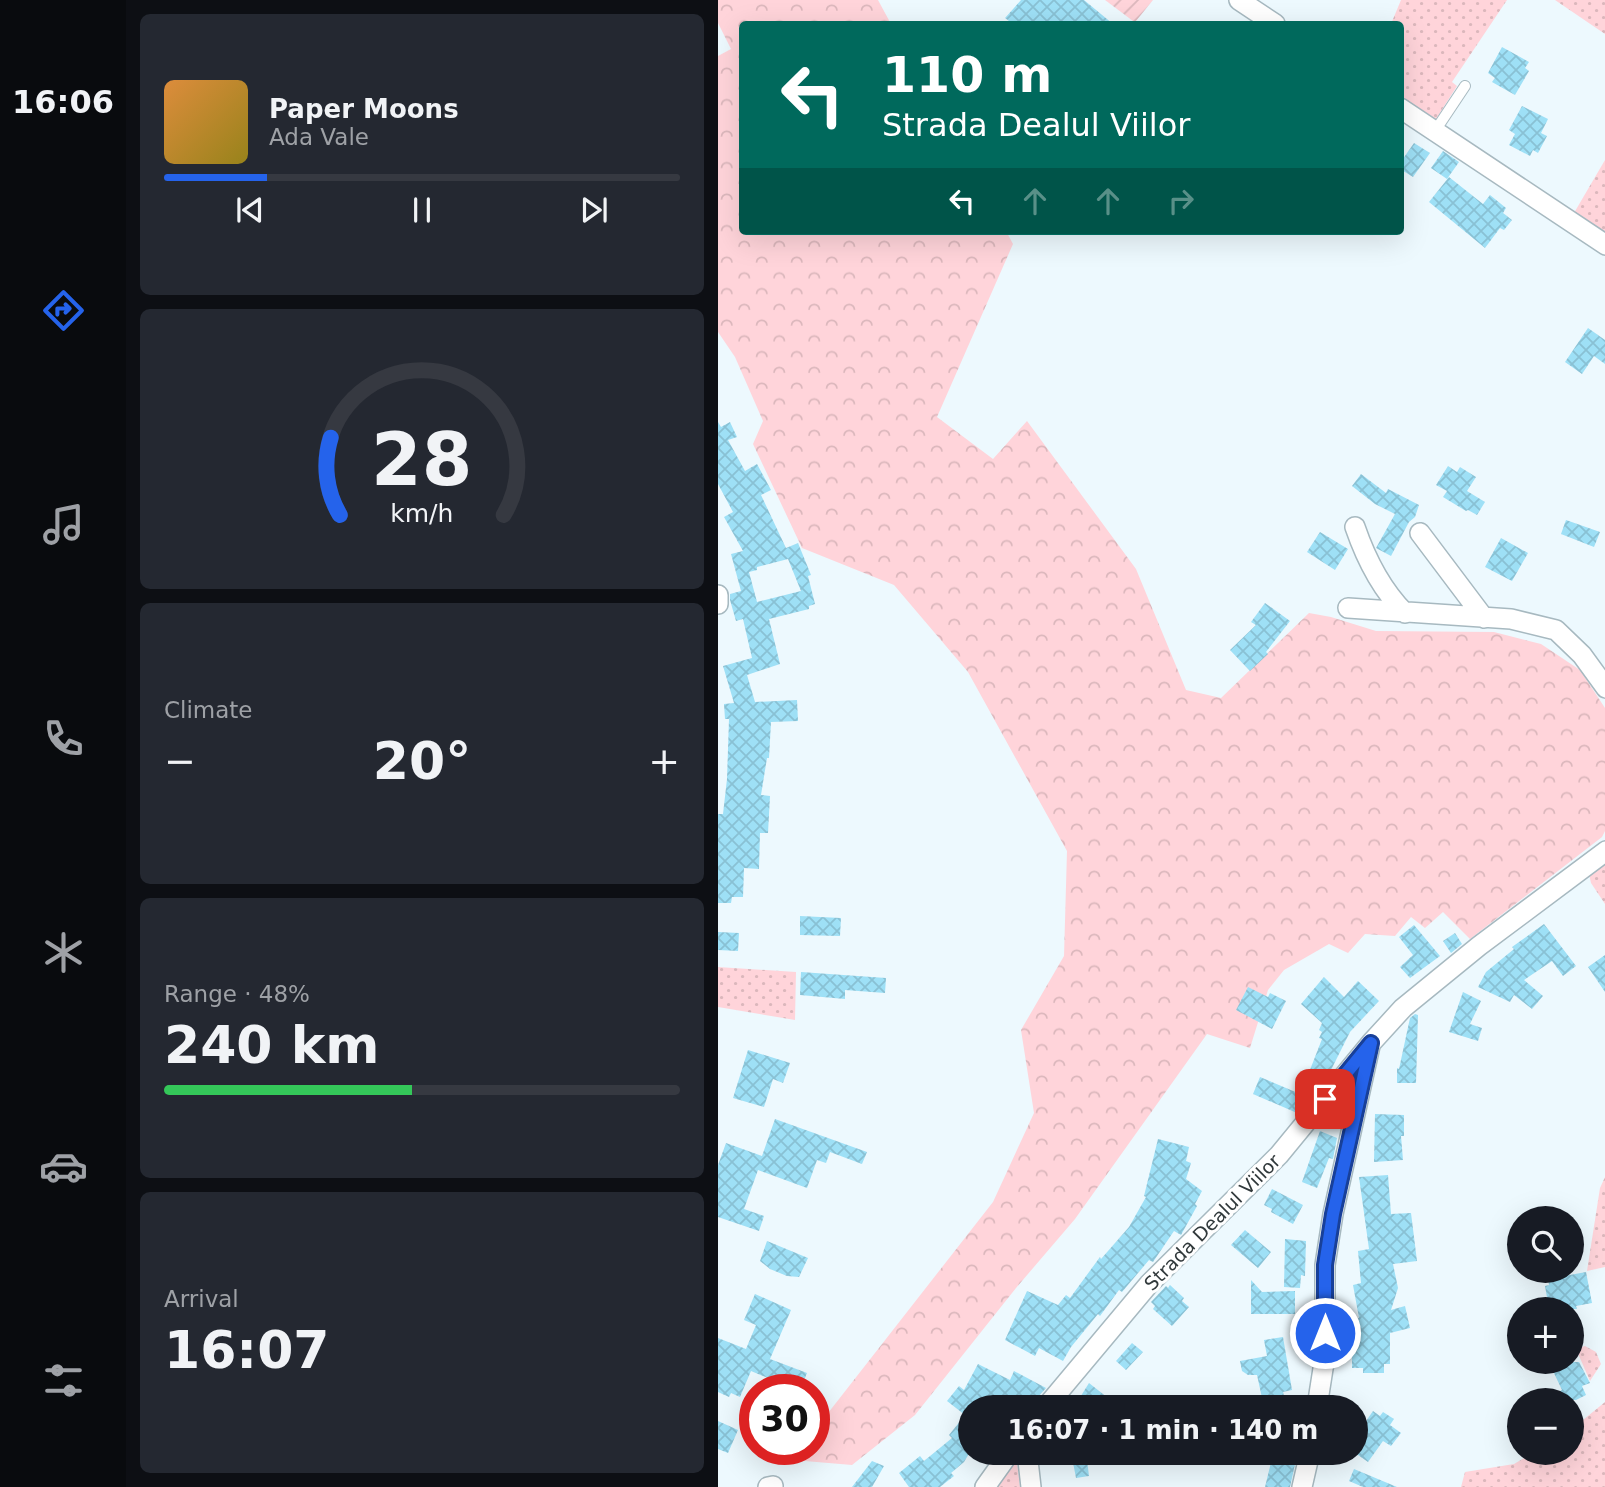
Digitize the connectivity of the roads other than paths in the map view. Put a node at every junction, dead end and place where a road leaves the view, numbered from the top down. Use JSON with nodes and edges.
{"nodes":[{"id":1,"x":1239,"y":0,"type":"edge"},
{"id":2,"x":1270,"y":21,"type":"edge"},
{"id":3,"x":1465,"y":86,"type":"dead end"},
{"id":4,"x":1404,"y":111,"type":"edge"},
{"id":5,"x":1435,"y":131,"type":"junction"},
{"id":6,"x":1605,"y":245,"type":"edge"},
{"id":7,"x":1355,"y":527,"type":"dead end"},
{"id":8,"x":1420,"y":533,"type":"dead end"},
{"id":9,"x":718,"y":595,"type":"edge"},
{"id":10,"x":718,"y":604,"type":"edge"},
{"id":11,"x":1348,"y":608,"type":"dead end"},
{"id":12,"x":1405,"y":612,"type":"junction"},
{"id":13,"x":1484,"y":618,"type":"junction"},
{"id":14,"x":1605,"y":688,"type":"edge"},
{"id":15,"x":1605,"y":851,"type":"edge"},
{"id":16,"x":1371,"y":1043,"type":"junction"},
{"id":17,"x":1055,"y":1395,"type":"edge"},
{"id":18,"x":1319,"y":1395,"type":"edge"},
{"id":19,"x":1001,"y":1465,"type":"edge"},
{"id":20,"x":1028,"y":1465,"type":"edge"},
{"id":21,"x":1307,"y":1465,"type":"edge"},
{"id":22,"x":985,"y":1487,"type":"edge"},
{"id":23,"x":1031,"y":1487,"type":"edge"},
{"id":24,"x":1302,"y":1487,"type":"edge"}],
"edges":[{"from":1,"to":2,"type":"street"},
{"from":3,"to":5,"type":"lane"},
{"from":4,"to":5,"type":"street"},
{"from":5,"to":6,"type":"street"},
{"from":7,"to":12,"type":"street"},
{"from":8,"to":13,"type":"street"},
{"from":9,"to":10,"type":"street"},
{"from":11,"to":12,"type":"street"},
{"from":12,"to":13,"type":"street"},
{"from":13,"to":14,"type":"street"},
{"from":15,"to":16,"type":"street","name":"Strada Dealul Viilor"},
{"from":16,"to":17,"type":"street","name":"Strada Dealul Viilor"},
{"from":16,"to":18,"type":"street"},
{"from":19,"to":22,"type":"street"},
{"from":20,"to":23,"type":"street"},
{"from":21,"to":24,"type":"street"}]}
